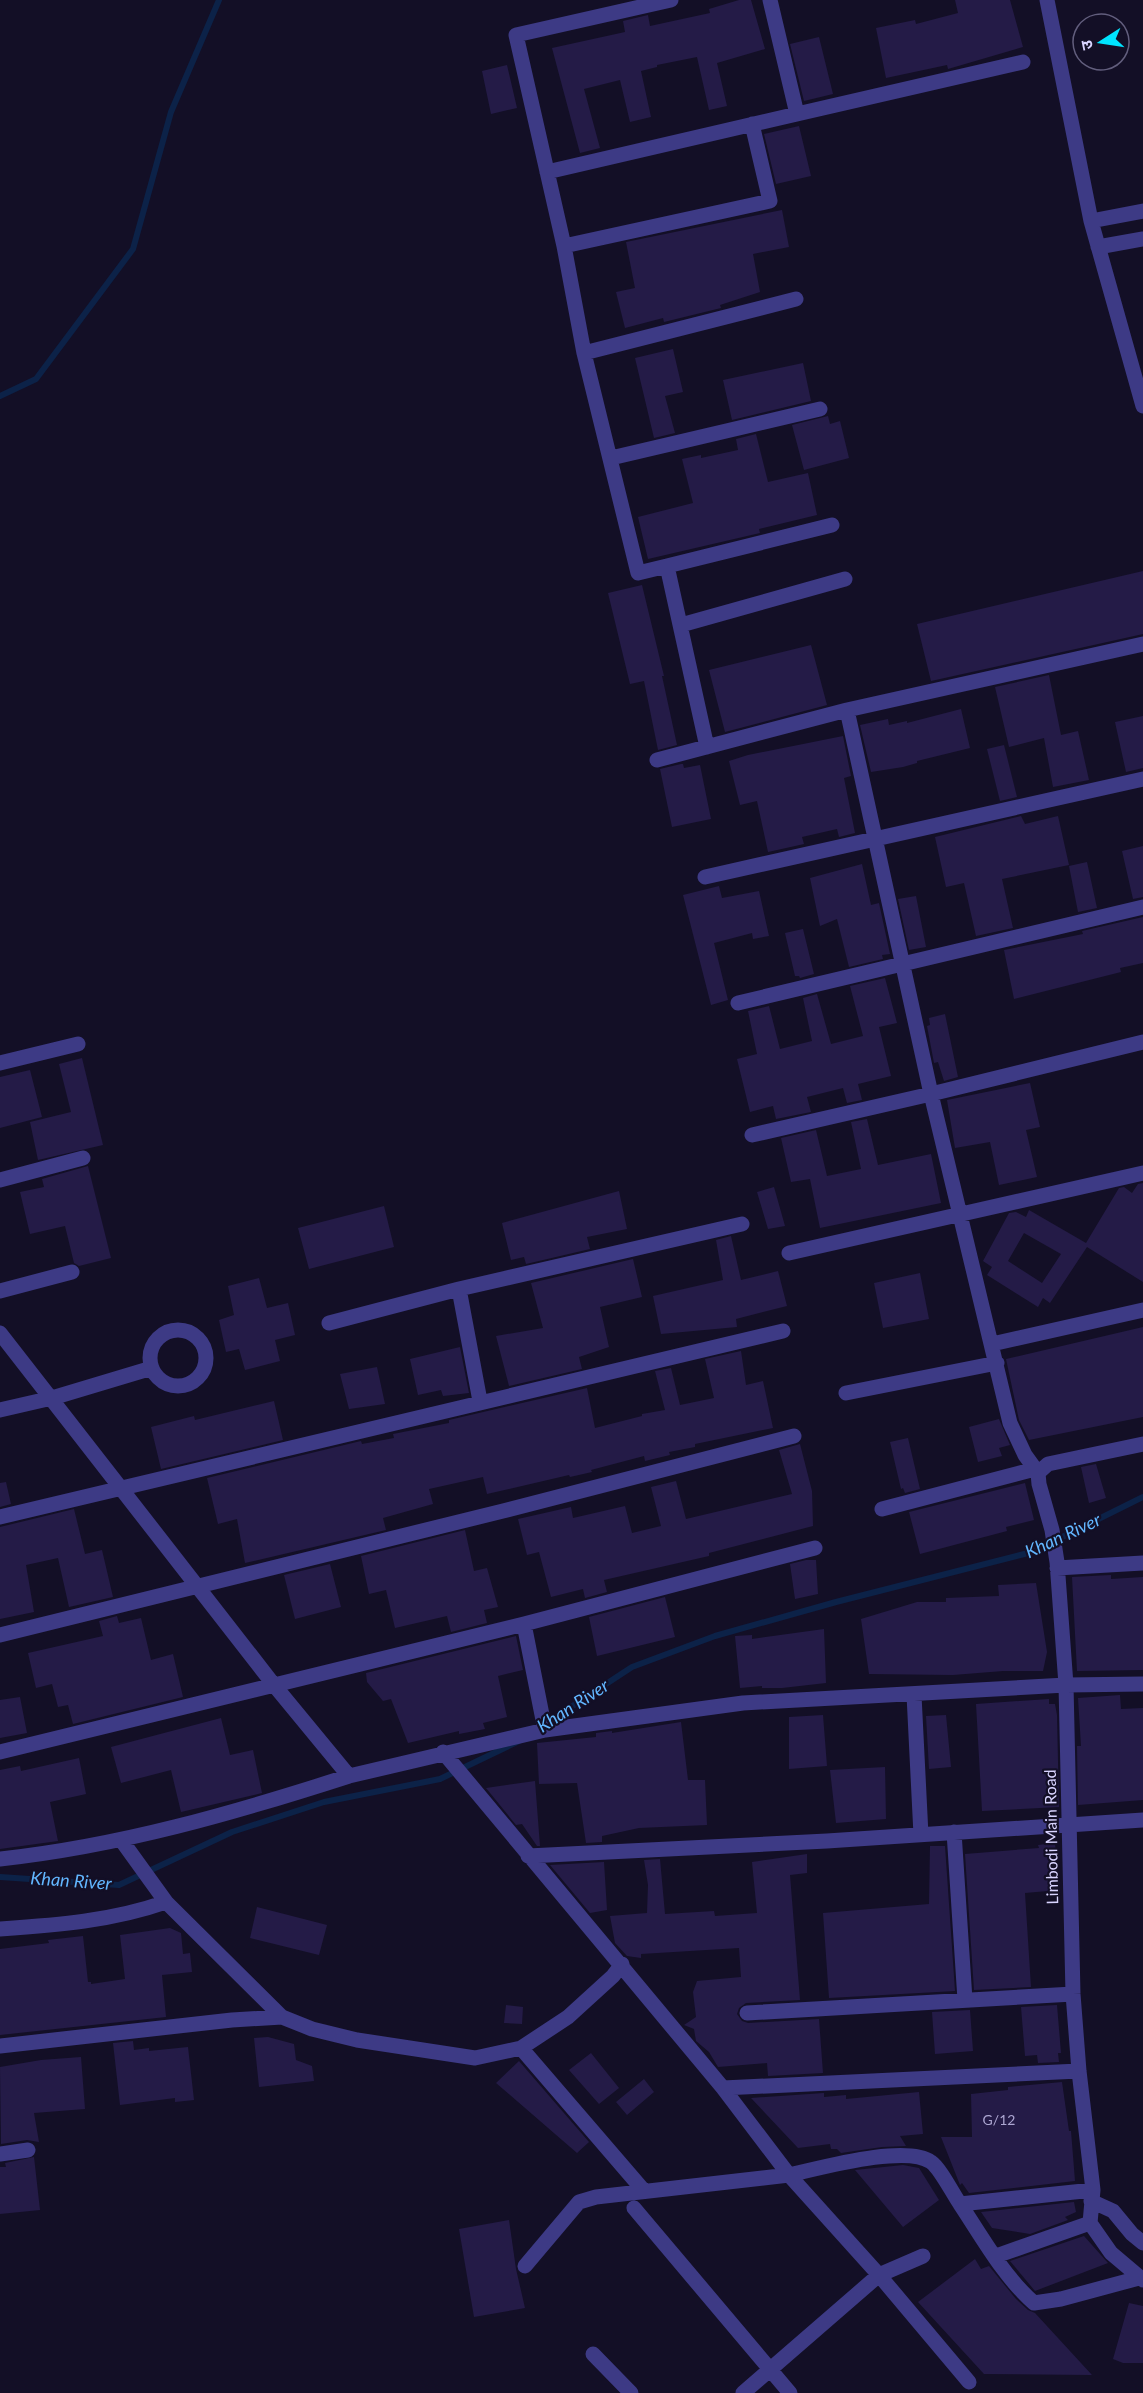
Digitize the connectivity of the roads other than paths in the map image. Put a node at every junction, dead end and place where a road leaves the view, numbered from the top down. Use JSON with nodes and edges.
{"nodes":[{"id":1,"x":671,"y":0,"type":"edge"},
{"id":2,"x":770,"y":0,"type":"edge"},
{"id":3,"x":1047,"y":0,"type":"edge"},
{"id":4,"x":1023,"y":62,"type":"dead end"},
{"id":5,"x":797,"y":114,"type":"junction"},
{"id":6,"x":752,"y":124,"type":"junction"},
{"id":7,"x":547,"y":172,"type":"junction"},
{"id":8,"x":1143,"y":211,"type":"edge"},
{"id":9,"x":1090,"y":221,"type":"junction"},
{"id":10,"x":1143,"y":240,"type":"edge"},
{"id":11,"x":564,"y":246,"type":"junction"},
{"id":12,"x":1098,"y":247,"type":"junction"},
{"id":13,"x":796,"y":299,"type":"dead end"},
{"id":14,"x":584,"y":353,"type":"junction"},
{"id":15,"x":1136,"y":361,"type":"edge"},
{"id":16,"x":1143,"y":406,"type":"edge"},
{"id":17,"x":820,"y":409,"type":"dead end"},
{"id":18,"x":611,"y":458,"type":"junction"},
{"id":19,"x":832,"y":525,"type":"dead end"},
{"id":20,"x":667,"y":566,"type":"junction"},
{"id":21,"x":845,"y":579,"type":"dead end"},
{"id":22,"x":681,"y":625,"type":"junction"},
{"id":23,"x":1143,"y":644,"type":"edge"},
{"id":24,"x":847,"y":710,"type":"junction"},
{"id":25,"x":707,"y":747,"type":"junction"},
{"id":26,"x":657,"y":760,"type":"dead end"},
{"id":27,"x":1143,"y":779,"type":"edge"},
{"id":28,"x":875,"y":839,"type":"junction"},
{"id":29,"x":705,"y":877,"type":"dead end"},
{"id":30,"x":1143,"y":907,"type":"edge"},
{"id":31,"x":903,"y":964,"type":"junction"},
{"id":32,"x":738,"y":1003,"type":"dead end"},
{"id":33,"x":1143,"y":1042,"type":"edge"},
{"id":34,"x":78,"y":1044,"type":"dead end"},
{"id":35,"x":0,"y":1063,"type":"edge"},
{"id":36,"x":931,"y":1094,"type":"junction"},
{"id":37,"x":752,"y":1135,"type":"dead end"},
{"id":38,"x":83,"y":1158,"type":"dead end"},
{"id":39,"x":1143,"y":1173,"type":"edge"},
{"id":40,"x":0,"y":1180,"type":"edge"},
{"id":41,"x":960,"y":1214,"type":"junction"},
{"id":42,"x":742,"y":1224,"type":"dead end"},
{"id":43,"x":789,"y":1253,"type":"dead end"},
{"id":44,"x":72,"y":1272,"type":"dead end"},
{"id":45,"x":459,"y":1289,"type":"junction"},
{"id":46,"x":0,"y":1291,"type":"edge"},
{"id":47,"x":1143,"y":1310,"type":"edge"},
{"id":48,"x":329,"y":1323,"type":"dead end"},
{"id":49,"x":783,"y":1331,"type":"dead end"},
{"id":50,"x":0,"y":1334,"type":"edge"},
{"id":51,"x":992,"y":1344,"type":"junction"},
{"id":52,"x":997,"y":1363,"type":"junction"},
{"id":53,"x":152,"y":1368,"type":"dead end"},
{"id":54,"x":846,"y":1393,"type":"dead end"},
{"id":55,"x":52,"y":1398,"type":"junction"},
{"id":56,"x":480,"y":1401,"type":"junction"},
{"id":57,"x":0,"y":1410,"type":"edge"},
{"id":58,"x":794,"y":1436,"type":"dead end"},
{"id":59,"x":1143,"y":1444,"type":"edge"},
{"id":60,"x":1037,"y":1471,"type":"junction"},
{"id":61,"x":122,"y":1490,"type":"junction"},
{"id":62,"x":882,"y":1509,"type":"dead end"},
{"id":63,"x":0,"y":1517,"type":"edge"},
{"id":64,"x":815,"y":1548,"type":"dead end"},
{"id":65,"x":1143,"y":1563,"type":"edge"},
{"id":66,"x":1057,"y":1565,"type":"junction"},
{"id":67,"x":198,"y":1585,"type":"junction"},
{"id":68,"x":524,"y":1624,"type":"junction"},
{"id":69,"x":0,"y":1635,"type":"edge"},
{"id":70,"x":1143,"y":1684,"type":"edge"},
{"id":71,"x":274,"y":1685,"type":"junction"},
{"id":72,"x":1066,"y":1685,"type":"junction"},
{"id":73,"x":914,"y":1695,"type":"junction"},
{"id":74,"x":545,"y":1730,"type":"junction"},
{"id":75,"x":0,"y":1752,"type":"edge"},
{"id":76,"x":443,"y":1752,"type":"junction"},
{"id":77,"x":349,"y":1776,"type":"junction"},
{"id":78,"x":1143,"y":1820,"type":"edge"},
{"id":79,"x":1070,"y":1823,"type":"junction"},
{"id":80,"x":954,"y":1832,"type":"junction"},
{"id":81,"x":921,"y":1835,"type":"junction"},
{"id":82,"x":122,"y":1841,"type":"junction"},
{"id":83,"x":528,"y":1856,"type":"junction"},
{"id":84,"x":0,"y":1859,"type":"edge"},
{"id":85,"x":166,"y":1902,"type":"junction"},
{"id":86,"x":0,"y":1929,"type":"edge"},
{"id":87,"x":622,"y":1964,"type":"junction"},
{"id":88,"x":1073,"y":1994,"type":"junction"},
{"id":89,"x":964,"y":2000,"type":"junction"},
{"id":90,"x":747,"y":2013,"type":"dead end"},
{"id":91,"x":282,"y":2017,"type":"junction"},
{"id":92,"x":0,"y":2046,"type":"edge"},
{"id":93,"x":522,"y":2048,"type":"junction"},
{"id":94,"x":1079,"y":2071,"type":"junction"},
{"id":95,"x":723,"y":2088,"type":"junction"},
{"id":96,"x":28,"y":2150,"type":"dead end"},
{"id":97,"x":0,"y":2154,"type":"edge"},
{"id":98,"x":789,"y":2175,"type":"junction"},
{"id":99,"x":644,"y":2191,"type":"junction"},
{"id":100,"x":1092,"y":2196,"type":"junction"},
{"id":101,"x":960,"y":2204,"type":"junction"},
{"id":102,"x":634,"y":2208,"type":"dead end"},
{"id":103,"x":1090,"y":2223,"type":"junction"},
{"id":104,"x":1143,"y":2243,"type":"edge"},
{"id":105,"x":922,"y":2256,"type":"dead end"},
{"id":106,"x":996,"y":2256,"type":"junction"},
{"id":107,"x":525,"y":2266,"type":"dead end"},
{"id":108,"x":879,"y":2275,"type":"junction"},
{"id":109,"x":1141,"y":2279,"type":"edge"},
{"id":110,"x":593,"y":2354,"type":"dead end"},
{"id":111,"x":770,"y":2369,"type":"junction"},
{"id":112,"x":969,"y":2382,"type":"dead end"},
{"id":113,"x":631,"y":2393,"type":"edge"},
{"id":114,"x":743,"y":2393,"type":"edge"},
{"id":115,"x":790,"y":2393,"type":"edge"}],
"edges":[{"from":1,"to":7,"type":"street"},
{"from":2,"to":5,"type":"street"},
{"from":3,"to":9,"type":"street"},
{"from":4,"to":5,"type":"street"},
{"from":5,"to":6,"type":"street"},
{"from":6,"to":7,"type":"street"},
{"from":6,"to":11,"type":"street"},
{"from":7,"to":11,"type":"street"},
{"from":8,"to":9,"type":"street"},
{"from":9,"to":12,"type":"street"},
{"from":10,"to":12,"type":"street"},
{"from":11,"to":14,"type":"street"},
{"from":12,"to":15,"type":"street"},
{"from":13,"to":14,"type":"street"},
{"from":14,"to":18,"type":"street"},
{"from":15,"to":16,"type":"street"},
{"from":17,"to":18,"type":"street"},
{"from":18,"to":20,"type":"street"},
{"from":19,"to":20,"type":"street"},
{"from":20,"to":22,"type":"street"},
{"from":21,"to":22,"type":"street"},
{"from":22,"to":25,"type":"street"},
{"from":23,"to":24,"type":"street"},
{"from":24,"to":25,"type":"street"},
{"from":24,"to":28,"type":"street","name":"Limbodi Main Road"},
{"from":25,"to":26,"type":"street"},
{"from":27,"to":28,"type":"street"},
{"from":28,"to":29,"type":"street"},
{"from":28,"to":31,"type":"street","name":"Limbodi Main Road"},
{"from":30,"to":31,"type":"street"},
{"from":31,"to":32,"type":"street"},
{"from":31,"to":36,"type":"street","name":"Limbodi Main Road"},
{"from":33,"to":36,"type":"street"},
{"from":34,"to":35,"type":"street"},
{"from":36,"to":37,"type":"street"},
{"from":36,"to":41,"type":"street","name":"Limbodi Main Road"},
{"from":38,"to":40,"type":"street"},
{"from":39,"to":41,"type":"street"},
{"from":41,"to":43,"type":"street"},
{"from":41,"to":51,"type":"street","name":"Limbodi Main Road"},
{"from":42,"to":45,"type":"street"},
{"from":44,"to":46,"type":"street"},
{"from":45,"to":48,"type":"street"},
{"from":45,"to":56,"type":"street"},
{"from":47,"to":51,"type":"street"},
{"from":49,"to":56,"type":"street"},
{"from":50,"to":55,"type":"street"},
{"from":51,"to":52,"type":"street","name":"Limbodi Main Road"},
{"from":52,"to":54,"type":"street"},
{"from":52,"to":60,"type":"street","name":"Limbodi Main Road"},
{"from":53,"to":55,"type":"street"},
{"from":55,"to":57,"type":"street"},
{"from":55,"to":61,"type":"street"},
{"from":56,"to":61,"type":"street"},
{"from":58,"to":67,"type":"street"},
{"from":59,"to":60,"type":"street"},
{"from":60,"to":62,"type":"street"},
{"from":60,"to":66,"type":"street","name":"Limbodi Main Road"},
{"from":61,"to":63,"type":"street"},
{"from":61,"to":67,"type":"street"},
{"from":64,"to":68,"type":"street"},
{"from":65,"to":66,"type":"street"},
{"from":66,"to":72,"type":"street","name":"Limbodi Main Road"},
{"from":67,"to":69,"type":"street"},
{"from":67,"to":71,"type":"street"},
{"from":68,"to":71,"type":"street"},
{"from":68,"to":74,"type":"street"},
{"from":70,"to":72,"type":"street"},
{"from":71,"to":75,"type":"street"},
{"from":71,"to":77,"type":"street"},
{"from":72,"to":73,"type":"street"},
{"from":72,"to":79,"type":"street","name":"Limbodi Main Road"},
{"from":73,"to":74,"type":"street"},
{"from":73,"to":81,"type":"street"},
{"from":74,"to":76,"type":"street"},
{"from":76,"to":77,"type":"street"},
{"from":76,"to":83,"type":"street"},
{"from":77,"to":82,"type":"street"},
{"from":78,"to":79,"type":"street"},
{"from":79,"to":80,"type":"street"},
{"from":79,"to":88,"type":"street","name":"Limbodi Main Road"},
{"from":80,"to":81,"type":"street"},
{"from":80,"to":89,"type":"street"},
{"from":81,"to":83,"type":"street"},
{"from":82,"to":84,"type":"street"},
{"from":82,"to":85,"type":"street"},
{"from":83,"to":87,"type":"street"},
{"from":85,"to":86,"type":"street"},
{"from":85,"to":91,"type":"street"},
{"from":87,"to":93,"type":"street"},
{"from":87,"to":95,"type":"street"},
{"from":88,"to":89,"type":"street"},
{"from":88,"to":94,"type":"street","name":"Limbodi Main Road"},
{"from":89,"to":90,"type":"street"},
{"from":91,"to":92,"type":"street"},
{"from":91,"to":93,"type":"street"},
{"from":93,"to":99,"type":"street"},
{"from":94,"to":95,"type":"street"},
{"from":94,"to":100,"type":"street","name":"Limbodi Main Road"},
{"from":95,"to":98,"type":"street"},
{"from":96,"to":97,"type":"street"},
{"from":98,"to":99,"type":"street"},
{"from":98,"to":101,"type":"street"},
{"from":98,"to":108,"type":"street"},
{"from":99,"to":107,"type":"street"},
{"from":100,"to":101,"type":"street"},
{"from":100,"to":103,"type":"street","name":"Limbodi Main Road"},
{"from":100,"to":104,"type":"street"},
{"from":101,"to":106,"type":"street"},
{"from":102,"to":111,"type":"street"},
{"from":103,"to":106,"type":"street"},
{"from":103,"to":109,"type":"street"},
{"from":105,"to":108,"type":"street"},
{"from":106,"to":109,"type":"street"},
{"from":108,"to":111,"type":"street"},
{"from":108,"to":112,"type":"street"},
{"from":110,"to":113,"type":"street"},
{"from":111,"to":114,"type":"street"},
{"from":111,"to":115,"type":"street"}]}
